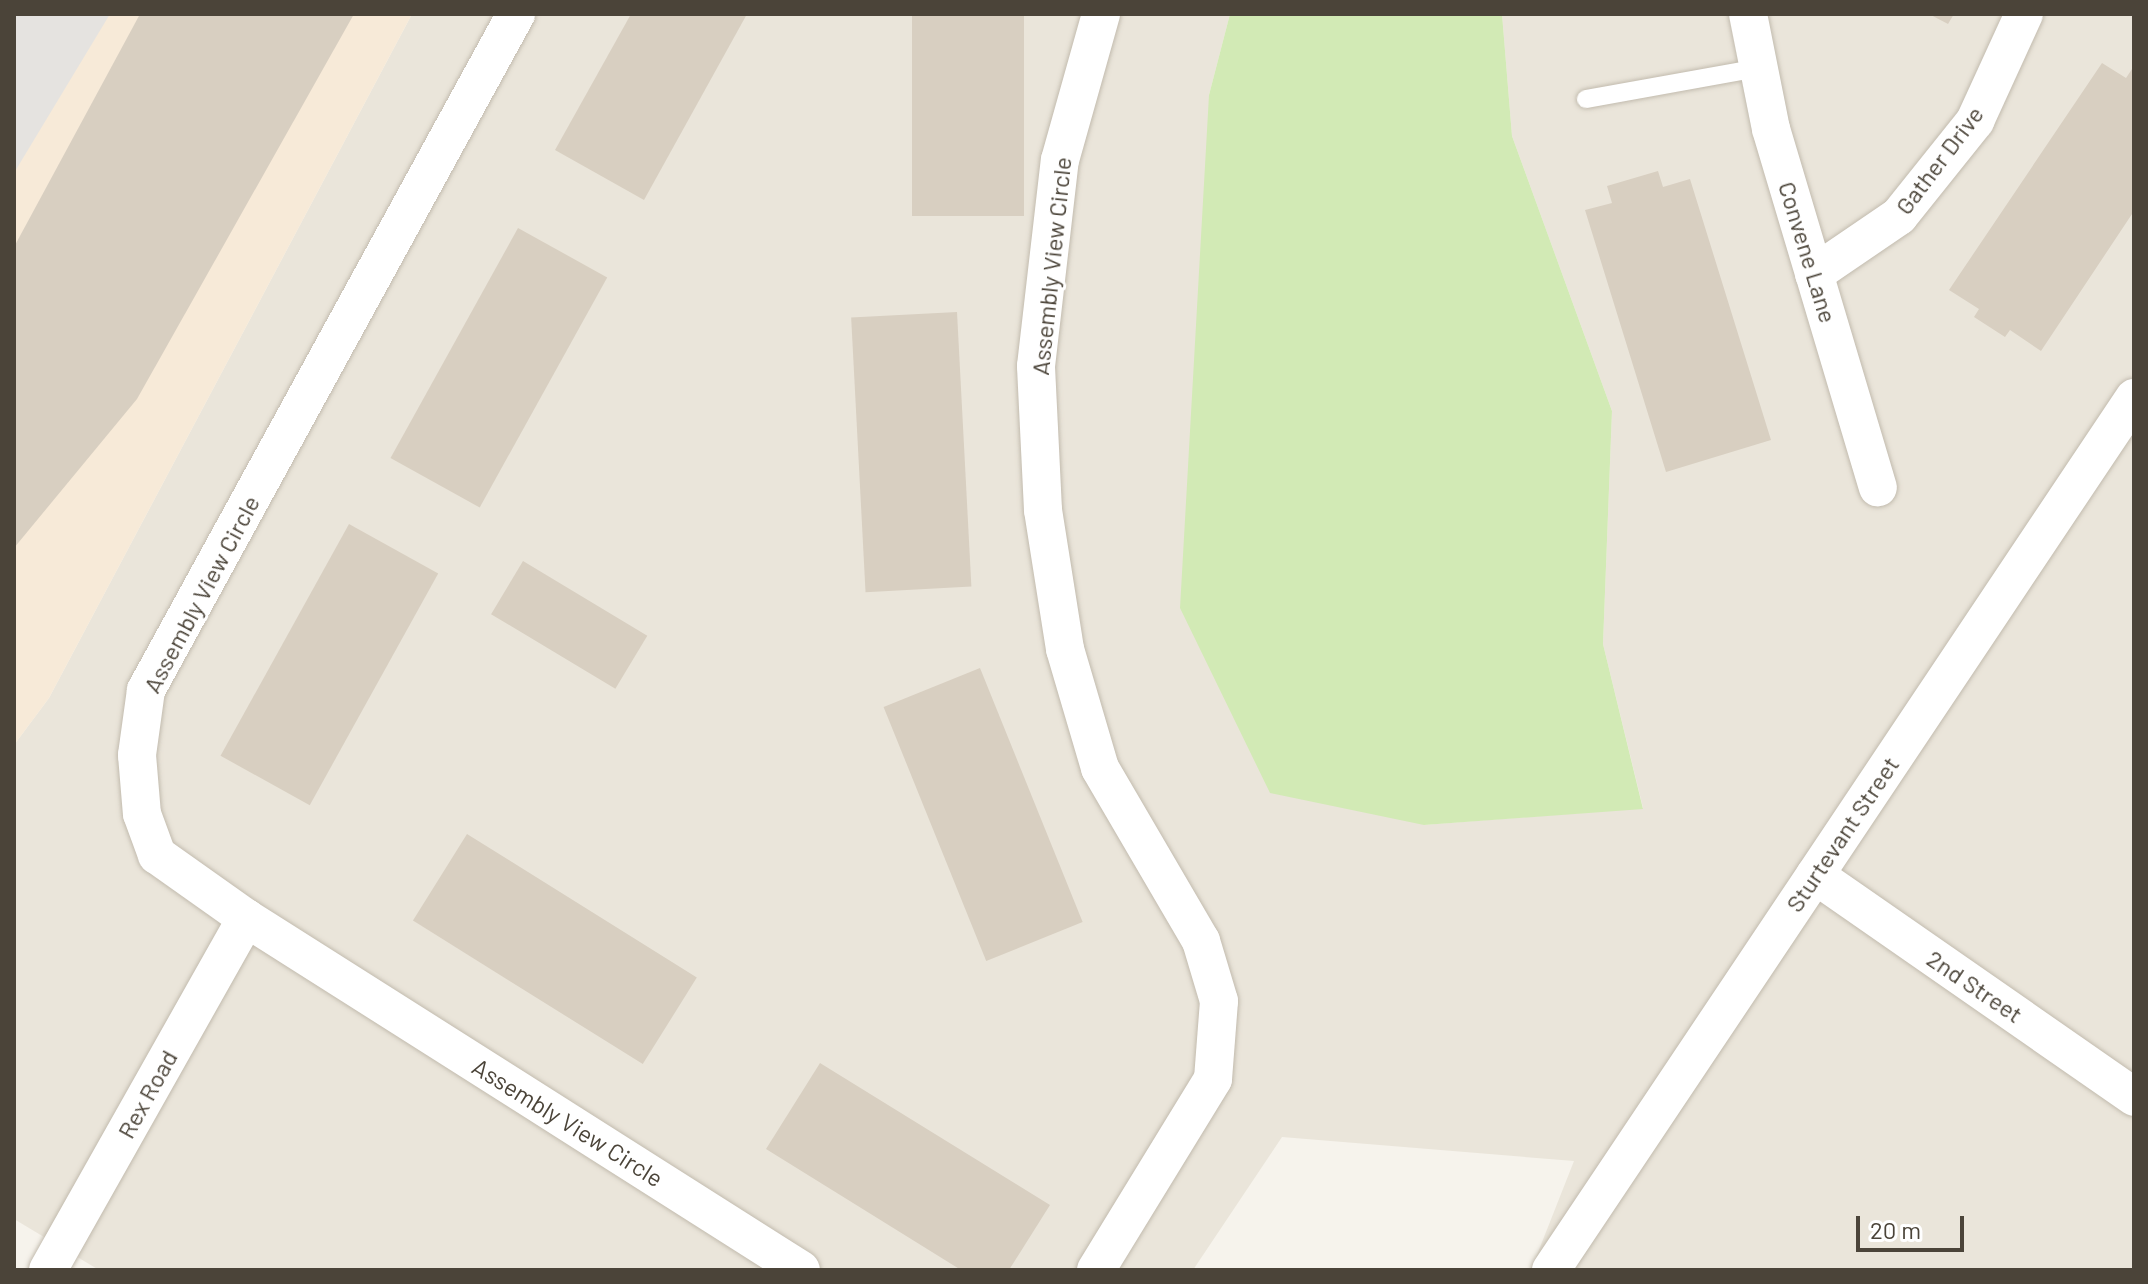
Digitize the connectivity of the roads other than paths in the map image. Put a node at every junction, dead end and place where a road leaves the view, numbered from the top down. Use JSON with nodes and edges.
{"nodes":[{"id":1,"x":516,"y":14,"type":"edge"},
{"id":2,"x":1101,"y":14,"type":"edge"},
{"id":3,"x":1748,"y":14,"type":"edge"},
{"id":4,"x":2024,"y":14,"type":"edge"},
{"id":5,"x":1759,"y":68,"type":"junction"},
{"id":6,"x":1586,"y":99,"type":"dead end"},
{"id":7,"x":1814,"y":274,"type":"junction"},
{"id":8,"x":2134,"y":398,"type":"edge"},
{"id":9,"x":1878,"y":487,"type":"dead end"},
{"id":10,"x":1815,"y":875,"type":"junction"},
{"id":11,"x":246,"y":918,"type":"junction"},
{"id":12,"x":2134,"y":1097,"type":"edge"},
{"id":13,"x":48,"y":1270,"type":"edge"},
{"id":14,"x":801,"y":1270,"type":"edge"},
{"id":15,"x":1096,"y":1270,"type":"edge"},
{"id":16,"x":1551,"y":1270,"type":"edge"}],
"edges":[{"from":1,"to":11,"type":"street","name":"Assembly View Circle"},
{"from":2,"to":15,"type":"street","name":"Assembly View Circle"},
{"from":3,"to":5,"type":"street","name":"Convene Lane"},
{"from":4,"to":7,"type":"street","name":"Gather Drive"},
{"from":5,"to":6,"type":"lane"},
{"from":5,"to":7,"type":"street","name":"Convene Lane"},
{"from":7,"to":9,"type":"street","name":"Convene Lane"},
{"from":8,"to":10,"type":"street","name":"Sturtevant Street"},
{"from":10,"to":12,"type":"street","name":"2nd Street"},
{"from":10,"to":16,"type":"street","name":"Sturtevant Street"},
{"from":11,"to":13,"type":"street","name":"Rex Road"},
{"from":11,"to":14,"type":"street","name":"Assembly View Circle"}]}
